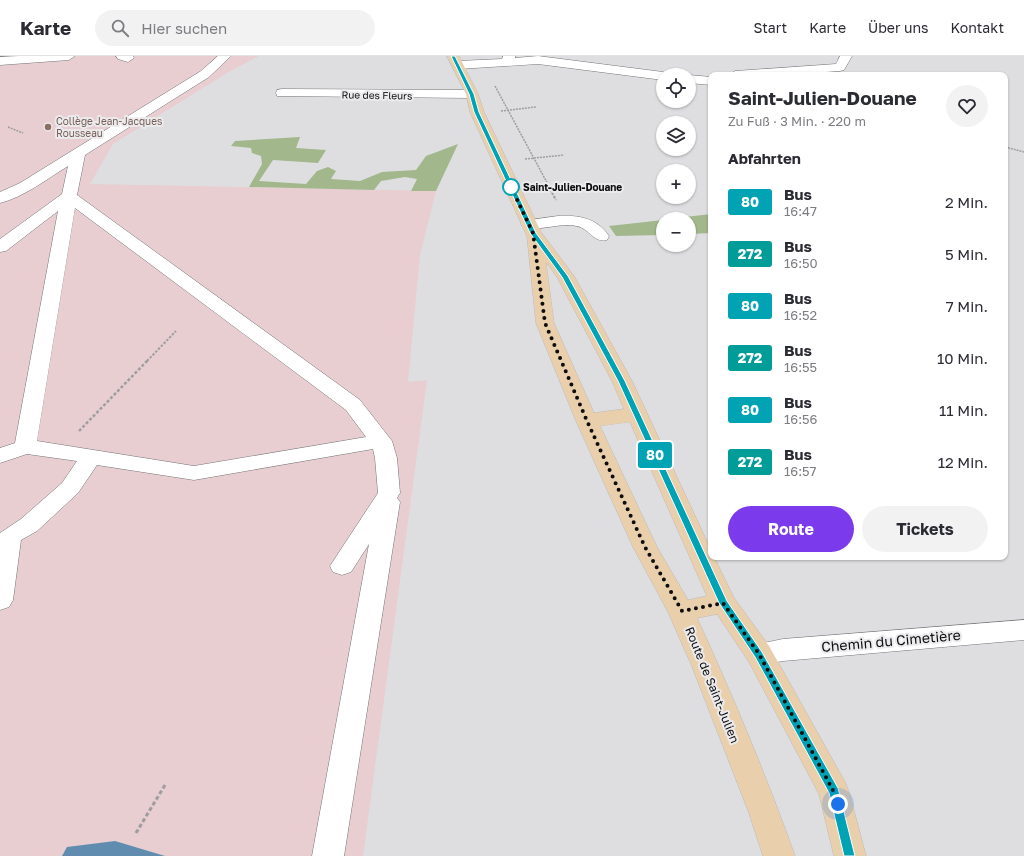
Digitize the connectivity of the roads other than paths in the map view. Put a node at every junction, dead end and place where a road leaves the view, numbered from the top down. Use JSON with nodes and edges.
{"nodes":[{"id":1,"x":70,"y":56,"type":"edge"},
{"id":2,"x":75,"y":56,"type":"edge"},
{"id":3,"x":225,"y":56,"type":"edge"},
{"id":4,"x":846,"y":56,"type":"edge"},
{"id":5,"x":509,"y":59,"type":"edge"},
{"id":6,"x":456,"y":60,"type":"edge"},
{"id":7,"x":0,"y":61,"type":"edge"},
{"id":8,"x":51,"y":62,"type":"dead end"},
{"id":9,"x":781,"y":72,"type":"edge"},
{"id":10,"x":656,"y":75,"type":"edge"},
{"id":11,"x":708,"y":77,"type":"edge"},
{"id":12,"x":696,"y":78,"type":"edge"},
{"id":13,"x":696,"y":80,"type":"edge"},
{"id":14,"x":708,"y":82,"type":"edge"},
{"id":15,"x":282,"y":93,"type":"dead end"},
{"id":16,"x":472,"y":94,"type":"junction"},
{"id":17,"x":78,"y":153,"type":"junction"},
{"id":18,"x":69,"y":196,"type":"junction"},
{"id":19,"x":0,"y":198,"type":"edge"},
{"id":20,"x":531,"y":229,"type":"junction"},
{"id":21,"x":601,"y":236,"type":"dead end"},
{"id":22,"x":0,"y":247,"type":"edge"},
{"id":23,"x":575,"y":294,"type":"junction"},
{"id":24,"x":542,"y":296,"type":"junction"},
{"id":25,"x":637,"y":414,"type":"junction"},
{"id":26,"x":587,"y":421,"type":"junction"},
{"id":27,"x":381,"y":441,"type":"junction"},
{"id":28,"x":25,"y":447,"type":"junction"},
{"id":29,"x":0,"y":456,"type":"edge"},
{"id":30,"x":91,"y":457,"type":"junction"},
{"id":31,"x":389,"y":493,"type":"junction"},
{"id":32,"x":5,"y":535,"type":"edge"},
{"id":33,"x":342,"y":566,"type":"dead end"},
{"id":34,"x":0,"y":600,"type":"edge"},
{"id":35,"x":723,"y":603,"type":"junction"},
{"id":36,"x":682,"y":611,"type":"junction"},
{"id":37,"x":1024,"y":630,"type":"edge"},
{"id":38,"x":759,"y":654,"type":"junction"},
{"id":39,"x":328,"y":856,"type":"edge"},
{"id":40,"x":779,"y":856,"type":"edge"},
{"id":41,"x":850,"y":856,"type":"edge"}],
"edges":[{"from":1,"to":7,"type":"street"},
{"from":2,"to":8,"type":"street"},
{"from":3,"to":17,"type":"street"},
{"from":4,"to":9,"type":"street"},
{"from":5,"to":6,"type":"street"},
{"from":5,"to":10,"type":"street"},
{"from":6,"to":16,"type":"main road"},
{"from":11,"to":12,"type":"street"},
{"from":13,"to":14,"type":"street"},
{"from":15,"to":16,"type":"street","name":"Rue des Fleurs"},
{"from":16,"to":20,"type":"main road"},
{"from":17,"to":18,"type":"street"},
{"from":17,"to":19,"type":"street"},
{"from":18,"to":22,"type":"street"},
{"from":18,"to":27,"type":"street"},
{"from":18,"to":28,"type":"street"},
{"from":20,"to":21,"type":"street"},
{"from":20,"to":23,"type":"main road"},
{"from":20,"to":24,"type":"main road","name":"Route de Saint-Julien"},
{"from":23,"to":24,"type":"main road"},
{"from":23,"to":25,"type":"main road"},
{"from":24,"to":26,"type":"main road","name":"Route de Saint-Julien"},
{"from":25,"to":26,"type":"main road"},
{"from":25,"to":35,"type":"main road"},
{"from":26,"to":36,"type":"main road","name":"Route de Saint-Julien"},
{"from":27,"to":30,"type":"street"},
{"from":27,"to":31,"type":"street"},
{"from":28,"to":29,"type":"street"},
{"from":28,"to":30,"type":"street"},
{"from":30,"to":32,"type":"street"},
{"from":31,"to":33,"type":"street"},
{"from":31,"to":39,"type":"street"},
{"from":32,"to":34,"type":"street"},
{"from":35,"to":36,"type":"main road"},
{"from":35,"to":38,"type":"main road"},
{"from":36,"to":40,"type":"main road","name":"Route de Saint-Julien"},
{"from":37,"to":38,"type":"street","name":"Chemin du Cimetière"},
{"from":38,"to":41,"type":"main road"}]}
